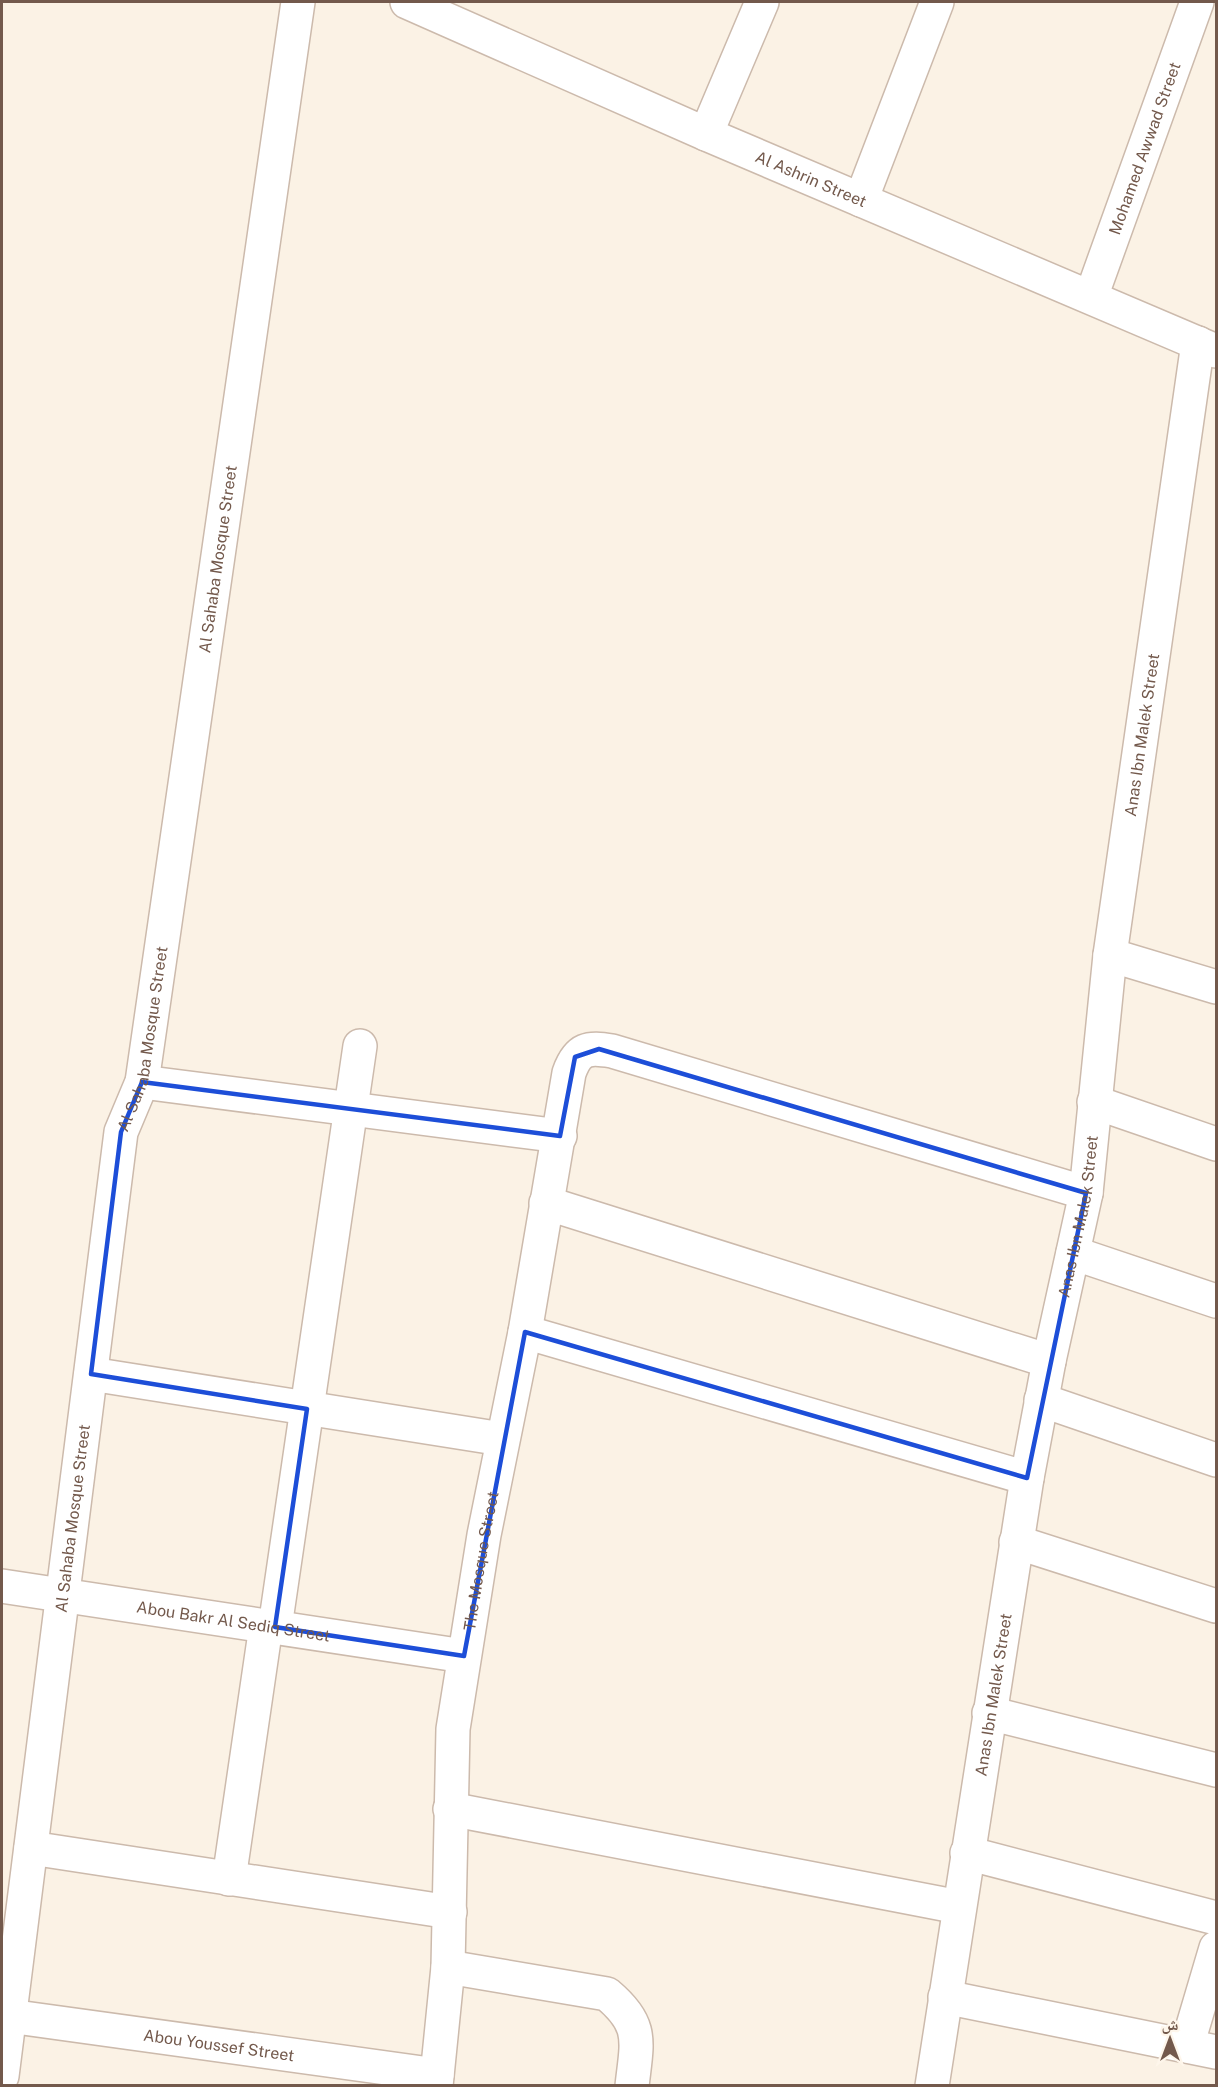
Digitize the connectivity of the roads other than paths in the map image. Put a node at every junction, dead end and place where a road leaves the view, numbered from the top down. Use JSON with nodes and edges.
{"nodes":[{"id":1,"x":298,"y":2,"type":"edge"},
{"id":2,"x":407,"y":2,"type":"edge"},
{"id":3,"x":762,"y":2,"type":"edge"},
{"id":4,"x":937,"y":2,"type":"edge"},
{"id":5,"x":1197,"y":2,"type":"edge"},
{"id":6,"x":705,"y":134,"type":"junction"},
{"id":7,"x":861,"y":200,"type":"junction"},
{"id":8,"x":1091,"y":297,"type":"junction"},
{"id":9,"x":1207,"y":347,"type":"edge"},
{"id":10,"x":1110,"y":955,"type":"junction"},
{"id":11,"x":1216,"y":987,"type":"edge"},
{"id":12,"x":360,"y":1046,"type":"dead end"},
{"id":13,"x":142,"y":1082,"type":"junction"},
{"id":14,"x":1094,"y":1102,"type":"junction"},
{"id":15,"x":351,"y":1109,"type":"junction"},
{"id":16,"x":560,"y":1136,"type":"junction"},
{"id":17,"x":1216,"y":1144,"type":"edge"},
{"id":18,"x":1086,"y":1193,"type":"junction"},
{"id":19,"x":546,"y":1203,"type":"junction"},
{"id":20,"x":1073,"y":1252,"type":"junction"},
{"id":21,"x":1216,"y":1301,"type":"edge"},
{"id":22,"x":525,"y":1332,"type":"junction"},
{"id":23,"x":1049,"y":1361,"type":"junction"},
{"id":24,"x":91,"y":1374,"type":"junction"},
{"id":25,"x":1041,"y":1400,"type":"junction"},
{"id":26,"x":307,"y":1408,"type":"junction"},
{"id":27,"x":502,"y":1439,"type":"junction"},
{"id":28,"x":1216,"y":1460,"type":"edge"},
{"id":29,"x":1027,"y":1478,"type":"junction"},
{"id":30,"x":1016,"y":1542,"type":"junction"},
{"id":31,"x":2,"y":1586,"type":"edge"},
{"id":32,"x":63,"y":1595,"type":"junction"},
{"id":33,"x":1216,"y":1606,"type":"edge"},
{"id":34,"x":271,"y":1627,"type":"junction"},
{"id":35,"x":464,"y":1656,"type":"junction"},
{"id":36,"x":989,"y":1713,"type":"junction"},
{"id":37,"x":1216,"y":1770,"type":"edge"},
{"id":38,"x":450,"y":1809,"type":"junction"},
{"id":39,"x":32,"y":1848,"type":"junction"},
{"id":40,"x":967,"y":1853,"type":"junction"},
{"id":41,"x":229,"y":1878,"type":"junction"},
{"id":42,"x":959,"y":1907,"type":"junction"},
{"id":43,"x":450,"y":1912,"type":"junction"},
{"id":44,"x":1216,"y":1918,"type":"edge"},
{"id":45,"x":1216,"y":1948,"type":"edge"},
{"id":46,"x":448,"y":1967,"type":"junction"},
{"id":47,"x":945,"y":1997,"type":"junction"},
{"id":48,"x":5,"y":2016,"type":"edge"},
{"id":49,"x":1202,"y":2049,"type":"edge"},
{"id":50,"x":2,"y":2076,"type":"edge"},
{"id":51,"x":436,"y":2080,"type":"edge"},
{"id":52,"x":632,"y":2085,"type":"edge"},
{"id":53,"x":932,"y":2085,"type":"edge"}],
"edges":[{"from":1,"to":13,"type":"street","name":"Al Sahaba Mosque Street"},
{"from":2,"to":6,"type":"street","name":"Al Ashrin Street"},
{"from":3,"to":6,"type":"street"},
{"from":4,"to":7,"type":"street"},
{"from":5,"to":8,"type":"street","name":"Mohamed Awwad Street"},
{"from":6,"to":7,"type":"street","name":"Al Ashrin Street"},
{"from":7,"to":8,"type":"street","name":"Al Ashrin Street"},
{"from":8,"to":9,"type":"street","name":"Al Ashrin Street"},
{"from":9,"to":10,"type":"street","name":"Anas Ibn Malek Street"},
{"from":10,"to":11,"type":"street"},
{"from":10,"to":14,"type":"street","name":"Anas Ibn Malek Street"},
{"from":12,"to":15,"type":"street"},
{"from":13,"to":15,"type":"street"},
{"from":13,"to":24,"type":"street","name":"Al Sahaba Mosque Street"},
{"from":14,"to":17,"type":"street"},
{"from":14,"to":18,"type":"street","name":"Anas Ibn Malek Street"},
{"from":15,"to":16,"type":"street"},
{"from":15,"to":26,"type":"street"},
{"from":16,"to":18,"type":"street","name":"The Mosque Street"},
{"from":16,"to":19,"type":"street","name":"The Mosque Street"},
{"from":18,"to":20,"type":"street","name":"Anas Ibn Malek Street"},
{"from":19,"to":22,"type":"street","name":"The Mosque Street"},
{"from":19,"to":23,"type":"street"},
{"from":20,"to":21,"type":"street"},
{"from":20,"to":23,"type":"street","name":"Anas Ibn Malek Street"},
{"from":22,"to":27,"type":"street","name":"The Mosque Street"},
{"from":22,"to":29,"type":"street"},
{"from":23,"to":25,"type":"street","name":"Anas Ibn Malek Street"},
{"from":24,"to":26,"type":"street"},
{"from":24,"to":32,"type":"street","name":"Al Sahaba Mosque Street"},
{"from":25,"to":28,"type":"street"},
{"from":25,"to":29,"type":"street","name":"Anas Ibn Malek Street"},
{"from":26,"to":27,"type":"street"},
{"from":26,"to":34,"type":"street"},
{"from":27,"to":35,"type":"street","name":"The Mosque Street"},
{"from":29,"to":30,"type":"street","name":"Anas Ibn Malek Street"},
{"from":30,"to":33,"type":"street"},
{"from":30,"to":36,"type":"street","name":"Anas Ibn Malek Street"},
{"from":31,"to":32,"type":"street","name":"Abou Bakr Al Sediq Street"},
{"from":32,"to":34,"type":"street","name":"Abou Bakr Al Sediq Street"},
{"from":32,"to":39,"type":"street","name":"Al Sahaba Mosque Street"},
{"from":34,"to":35,"type":"street","name":"Abou Bakr Al Sediq Street"},
{"from":34,"to":41,"type":"street"},
{"from":35,"to":38,"type":"street","name":"The Mosque Street"},
{"from":36,"to":37,"type":"street"},
{"from":36,"to":40,"type":"street","name":"Anas Ibn Malek Street"},
{"from":38,"to":42,"type":"street"},
{"from":38,"to":43,"type":"street","name":"The Mosque Street"},
{"from":39,"to":41,"type":"street"},
{"from":39,"to":48,"type":"street","name":"Al Sahaba Mosque Street"},
{"from":40,"to":42,"type":"street","name":"Anas Ibn Malek Street"},
{"from":40,"to":44,"type":"street"},
{"from":41,"to":43,"type":"street"},
{"from":42,"to":47,"type":"street","name":"Anas Ibn Malek Street"},
{"from":43,"to":46,"type":"street","name":"The Mosque Street"},
{"from":45,"to":49,"type":"street"},
{"from":46,"to":51,"type":"street","name":"The Mosque Street"},
{"from":46,"to":52,"type":"street"},
{"from":47,"to":49,"type":"street"},
{"from":47,"to":53,"type":"street","name":"Anas Ibn Malek Street"},
{"from":48,"to":50,"type":"street","name":"Al Sahaba Mosque Street"},
{"from":48,"to":51,"type":"street","name":"Abou Youssef Street"}]}
